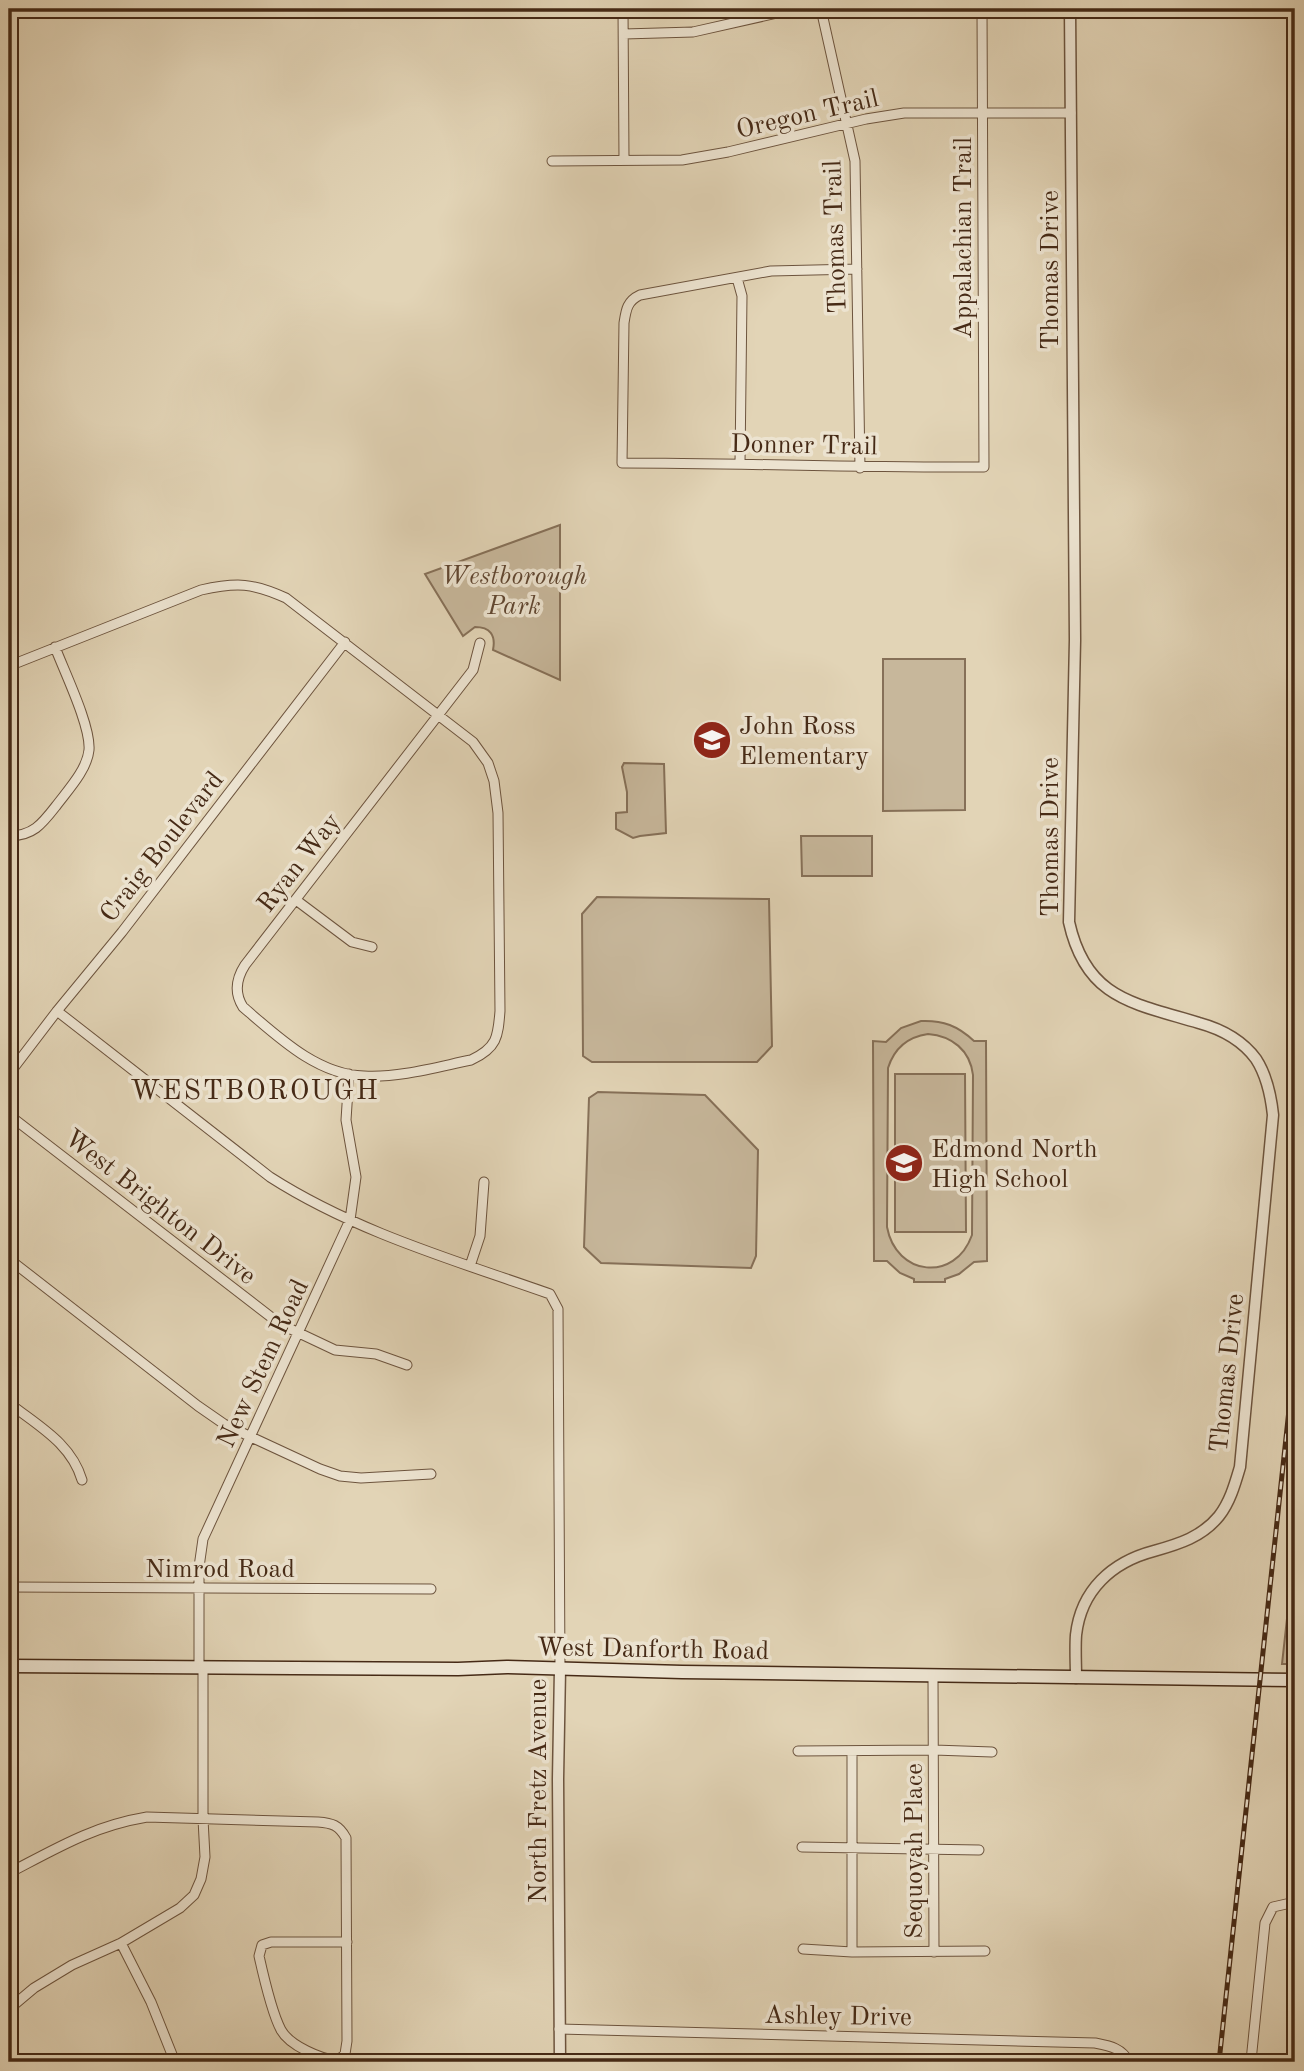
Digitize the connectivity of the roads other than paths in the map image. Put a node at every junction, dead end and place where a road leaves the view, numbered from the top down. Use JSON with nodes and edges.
{"nodes":[{"id":1,"x":624,"y":9,"type":"edge"},
{"id":2,"x":794,"y":9,"type":"edge"},
{"id":3,"x":821,"y":9,"type":"edge"},
{"id":4,"x":982,"y":9,"type":"edge"},
{"id":5,"x":1070,"y":9,"type":"edge"},
{"id":6,"x":624,"y":34,"type":"junction"},
{"id":7,"x":983,"y":113,"type":"junction"},
{"id":8,"x":1071,"y":113,"type":"junction"},
{"id":9,"x":848,"y":122,"type":"junction"},
{"id":10,"x":624,"y":160,"type":"junction"},
{"id":11,"x":552,"y":161,"type":"dead end"},
{"id":12,"x":857,"y":269,"type":"junction"},
{"id":13,"x":737,"y":278,"type":"junction"},
{"id":14,"x":740,"y":463,"type":"junction"},
{"id":15,"x":984,"y":467,"type":"joint"},
{"id":16,"x":860,"y":468,"type":"junction"},
{"id":17,"x":345,"y":642,"type":"junction"},
{"id":18,"x":480,"y":643,"type":"dead end"},
{"id":19,"x":54,"y":647,"type":"junction"},
{"id":20,"x":9,"y":666,"type":"edge"},
{"id":21,"x":439,"y":714,"type":"junction"},
{"id":22,"x":9,"y":836,"type":"edge"},
{"id":23,"x":296,"y":900,"type":"junction"},
{"id":24,"x":372,"y":947,"type":"dead end"},
{"id":25,"x":57,"y":1011,"type":"junction"},
{"id":26,"x":9,"y":1074,"type":"edge"},
{"id":27,"x":349,"y":1074,"type":"junction"},
{"id":28,"x":9,"y":1115,"type":"edge"},
{"id":29,"x":484,"y":1182,"type":"dead end"},
{"id":30,"x":350,"y":1220,"type":"junction"},
{"id":31,"x":9,"y":1259,"type":"edge"},
{"id":32,"x":470,"y":1266,"type":"junction"},
{"id":33,"x":298,"y":1332,"type":"junction"},
{"id":34,"x":407,"y":1365,"type":"dead end"},
{"id":35,"x":9,"y":1404,"type":"edge"},
{"id":36,"x":251,"y":1437,"type":"junction"},
{"id":37,"x":430,"y":1474,"type":"dead end"},
{"id":38,"x":82,"y":1480,"type":"dead end"},
{"id":39,"x":9,"y":1587,"type":"edge"},
{"id":40,"x":198,"y":1589,"type":"junction"},
{"id":41,"x":431,"y":1589,"type":"dead end"},
{"id":42,"x":9,"y":1666,"type":"edge"},
{"id":43,"x":201,"y":1668,"type":"junction"},
{"id":44,"x":560,"y":1669,"type":"junction"},
{"id":45,"x":933,"y":1676,"type":"junction"},
{"id":46,"x":1076,"y":1678,"type":"junction"},
{"id":47,"x":1295,"y":1680,"type":"edge"},
{"id":48,"x":934,"y":1750,"type":"junction"},
{"id":49,"x":798,"y":1751,"type":"dead end"},
{"id":50,"x":852,"y":1751,"type":"junction"},
{"id":51,"x":992,"y":1752,"type":"dead end"},
{"id":52,"x":203,"y":1819,"type":"junction"},
{"id":53,"x":802,"y":1847,"type":"dead end"},
{"id":54,"x":852,"y":1849,"type":"junction"},
{"id":55,"x":935,"y":1850,"type":"junction"},
{"id":56,"x":979,"y":1850,"type":"dead end"},
{"id":57,"x":9,"y":1873,"type":"edge"},
{"id":58,"x":1295,"y":1902,"type":"edge"},
{"id":59,"x":347,"y":1942,"type":"junction"},
{"id":60,"x":121,"y":1943,"type":"junction"},
{"id":61,"x":803,"y":1949,"type":"dead end"},
{"id":62,"x":985,"y":1951,"type":"dead end"},
{"id":63,"x":852,"y":1952,"type":"junction"},
{"id":64,"x":934,"y":1952,"type":"junction"},
{"id":65,"x":9,"y":2009,"type":"edge"},
{"id":66,"x":559,"y":2029,"type":"junction"},
{"id":67,"x":338,"y":2061,"type":"edge"},
{"id":68,"x":1238,"y":2061,"type":"edge"},
{"id":69,"x":1251,"y":2061,"type":"edge"},
{"id":70,"x":1295,"y":2061,"type":"edge"},
{"id":71,"x":175,"y":2062,"type":"edge"},
{"id":72,"x":560,"y":2062,"type":"edge"},
{"id":73,"x":1129,"y":2062,"type":"edge"}],
"edges":[{"from":1,"to":6,"type":"street"},
{"from":2,"to":6,"type":"street"},
{"from":3,"to":9,"type":"street","name":"Thomas Trail"},
{"from":4,"to":7,"type":"street","name":"Appalachian Trail"},
{"from":5,"to":8,"type":"street","name":"Thomas Drive"},
{"from":6,"to":10,"type":"street"},
{"from":7,"to":8,"type":"street","name":"Oregon Trail"},
{"from":7,"to":9,"type":"street","name":"Oregon Trail"},
{"from":7,"to":15,"type":"street","name":"Appalachian Trail"},
{"from":8,"to":46,"type":"street","name":"Thomas Drive"},
{"from":9,"to":10,"type":"street","name":"Oregon Trail"},
{"from":9,"to":12,"type":"street","name":"Thomas Trail"},
{"from":10,"to":11,"type":"street","name":"Oregon Trail"},
{"from":12,"to":13,"type":"street"},
{"from":12,"to":16,"type":"street","name":"Thomas Trail"},
{"from":13,"to":14,"type":"street"},
{"from":13,"to":14,"type":"street","name":"Donner Trail"},
{"from":14,"to":16,"type":"street","name":"Donner Trail"},
{"from":15,"to":16,"type":"street","name":"Donner Trail"},
{"from":17,"to":19,"type":"street"},
{"from":17,"to":21,"type":"street"},
{"from":17,"to":25,"type":"street","name":"Craig Boulevard"},
{"from":18,"to":21,"type":"street","name":"Ryan Way"},
{"from":19,"to":20,"type":"street"},
{"from":19,"to":22,"type":"street"},
{"from":21,"to":23,"type":"street","name":"Ryan Way"},
{"from":21,"to":27,"type":"street"},
{"from":23,"to":24,"type":"street"},
{"from":23,"to":27,"type":"street","name":"Ryan Way"},
{"from":25,"to":26,"type":"street","name":"Craig Boulevard"},
{"from":25,"to":30,"type":"street"},
{"from":27,"to":30,"type":"street","name":"New Stem Road"},
{"from":28,"to":33,"type":"street","name":"West Brighton Drive"},
{"from":29,"to":32,"type":"street"},
{"from":30,"to":32,"type":"street"},
{"from":30,"to":33,"type":"street","name":"New Stem Road"},
{"from":31,"to":36,"type":"street"},
{"from":32,"to":44,"type":"street","name":"North Fretz Avenue"},
{"from":33,"to":34,"type":"street","name":"West Brighton Drive"},
{"from":33,"to":36,"type":"street","name":"New Stem Road"},
{"from":35,"to":38,"type":"street"},
{"from":36,"to":37,"type":"street"},
{"from":36,"to":40,"type":"street","name":"New Stem Road"},
{"from":39,"to":40,"type":"street","name":"Nimrod Road"},
{"from":40,"to":41,"type":"street","name":"Nimrod Road"},
{"from":40,"to":43,"type":"street","name":"New Stem Road"},
{"from":42,"to":43,"type":"main road","name":"West Danforth Road"},
{"from":43,"to":44,"type":"main road","name":"West Danforth Road"},
{"from":43,"to":52,"type":"street","name":"New Stem Road"},
{"from":44,"to":45,"type":"main road","name":"West Danforth Road"},
{"from":44,"to":66,"type":"street","name":"North Fretz Avenue"},
{"from":45,"to":46,"type":"main road","name":"West Danforth Road"},
{"from":45,"to":48,"type":"street","name":"Sequoyah Place"},
{"from":46,"to":47,"type":"main road","name":"West Danforth Road"},
{"from":48,"to":50,"type":"street","name":"Sequoyah Place"},
{"from":48,"to":51,"type":"street","name":"Sequoyah Place"},
{"from":48,"to":55,"type":"street","name":"Sequoyah Place"},
{"from":49,"to":50,"type":"street","name":"Sequoyah Place"},
{"from":50,"to":54,"type":"street"},
{"from":52,"to":57,"type":"street"},
{"from":52,"to":59,"type":"street"},
{"from":52,"to":60,"type":"street","name":"New Stem Road"},
{"from":53,"to":54,"type":"street"},
{"from":54,"to":55,"type":"street"},
{"from":54,"to":63,"type":"street"},
{"from":55,"to":56,"type":"street"},
{"from":55,"to":64,"type":"street","name":"Sequoyah Place"},
{"from":58,"to":69,"type":"street"},
{"from":59,"to":67,"type":"street"},
{"from":59,"to":67,"type":"street"},
{"from":60,"to":65,"type":"street","name":"New Stem Road"},
{"from":60,"to":71,"type":"street"},
{"from":61,"to":63,"type":"street"},
{"from":62,"to":64,"type":"street"},
{"from":63,"to":64,"type":"street"},
{"from":66,"to":72,"type":"street","name":"North Fretz Avenue"},
{"from":66,"to":73,"type":"street","name":"Ashley Drive"},
{"from":68,"to":69,"type":"street"},
{"from":69,"to":70,"type":"street"}]}
